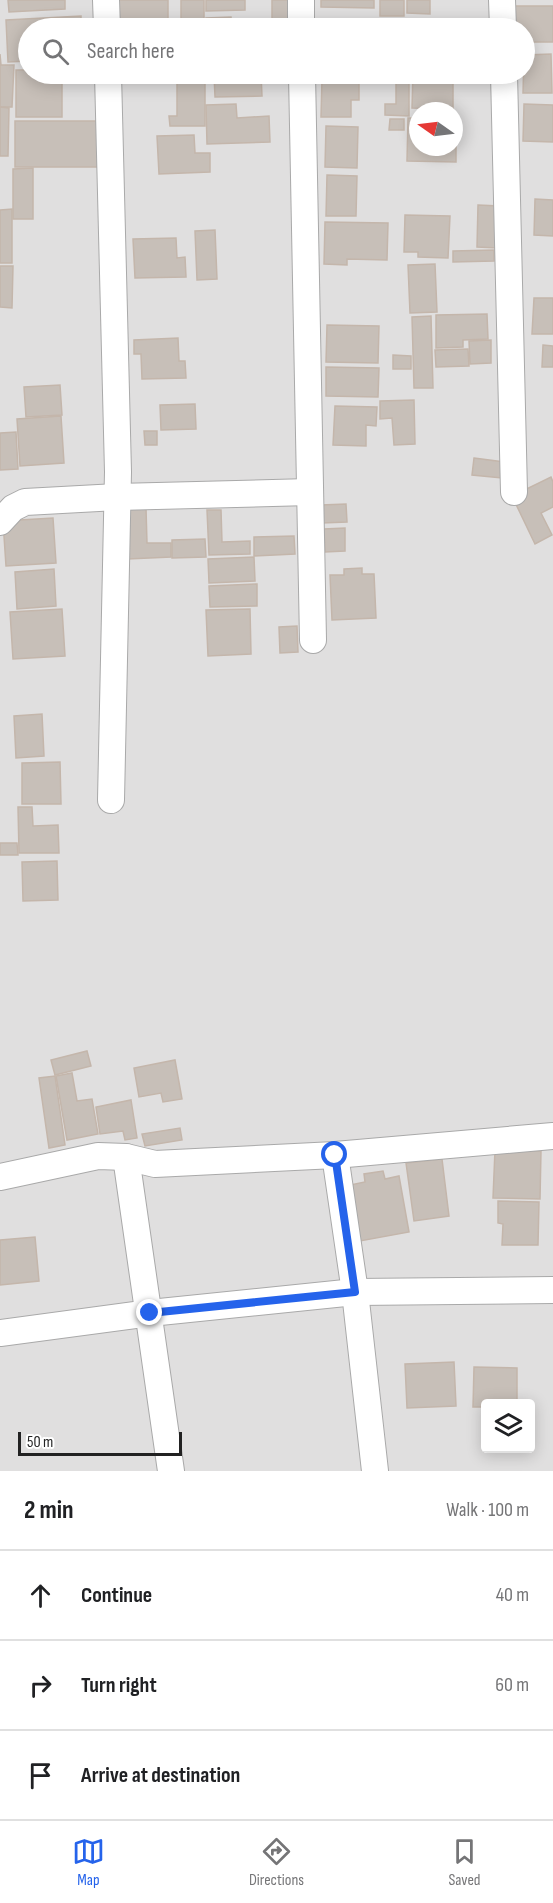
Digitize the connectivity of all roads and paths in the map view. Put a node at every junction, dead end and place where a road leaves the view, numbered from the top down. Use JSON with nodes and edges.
{"nodes":[{"id":1,"x":106,"y":0,"type":"edge"},
{"id":2,"x":301,"y":0,"type":"edge"},
{"id":3,"x":502,"y":0,"type":"edge"},
{"id":4,"x":107,"y":18,"type":"edge"},
{"id":5,"x":301,"y":18,"type":"edge"},
{"id":6,"x":503,"y":18,"type":"edge"},
{"id":7,"x":108,"y":84,"type":"edge"},
{"id":8,"x":302,"y":84,"type":"edge"},
{"id":9,"x":504,"y":84,"type":"edge"},
{"id":10,"x":310,"y":492,"type":"junction"},
{"id":11,"x":514,"y":492,"type":"dead end"},
{"id":12,"x":117,"y":497,"type":"junction"},
{"id":13,"x":0,"y":522,"type":"edge"},
{"id":14,"x":313,"y":640,"type":"dead end"},
{"id":15,"x":111,"y":800,"type":"dead end"},
{"id":16,"x":553,"y":1136,"type":"edge"},
{"id":17,"x":335,"y":1155,"type":"junction"},
{"id":18,"x":126,"y":1157,"type":"junction"},
{"id":19,"x":0,"y":1177,"type":"edge"},
{"id":20,"x":553,"y":1290,"type":"edge"},
{"id":21,"x":355,"y":1292,"type":"junction"},
{"id":22,"x":150,"y":1313,"type":"junction"},
{"id":23,"x":0,"y":1333,"type":"edge"},
{"id":24,"x":171,"y":1471,"type":"edge"},
{"id":25,"x":375,"y":1471,"type":"edge"}],
"edges":[{"from":1,"to":4,"type":"street"},
{"from":2,"to":5,"type":"street"},
{"from":3,"to":6,"type":"street"},
{"from":7,"to":12,"type":"street"},
{"from":8,"to":10,"type":"street"},
{"from":9,"to":11,"type":"street"},
{"from":10,"to":12,"type":"street"},
{"from":10,"to":14,"type":"street"},
{"from":12,"to":13,"type":"street"},
{"from":12,"to":15,"type":"street"},
{"from":16,"to":17,"type":"street"},
{"from":17,"to":18,"type":"street"},
{"from":17,"to":21,"type":"street"},
{"from":18,"to":19,"type":"street"},
{"from":18,"to":22,"type":"street"},
{"from":20,"to":21,"type":"street"},
{"from":21,"to":22,"type":"street"},
{"from":21,"to":25,"type":"street"},
{"from":22,"to":23,"type":"street"},
{"from":22,"to":24,"type":"street"}]}
